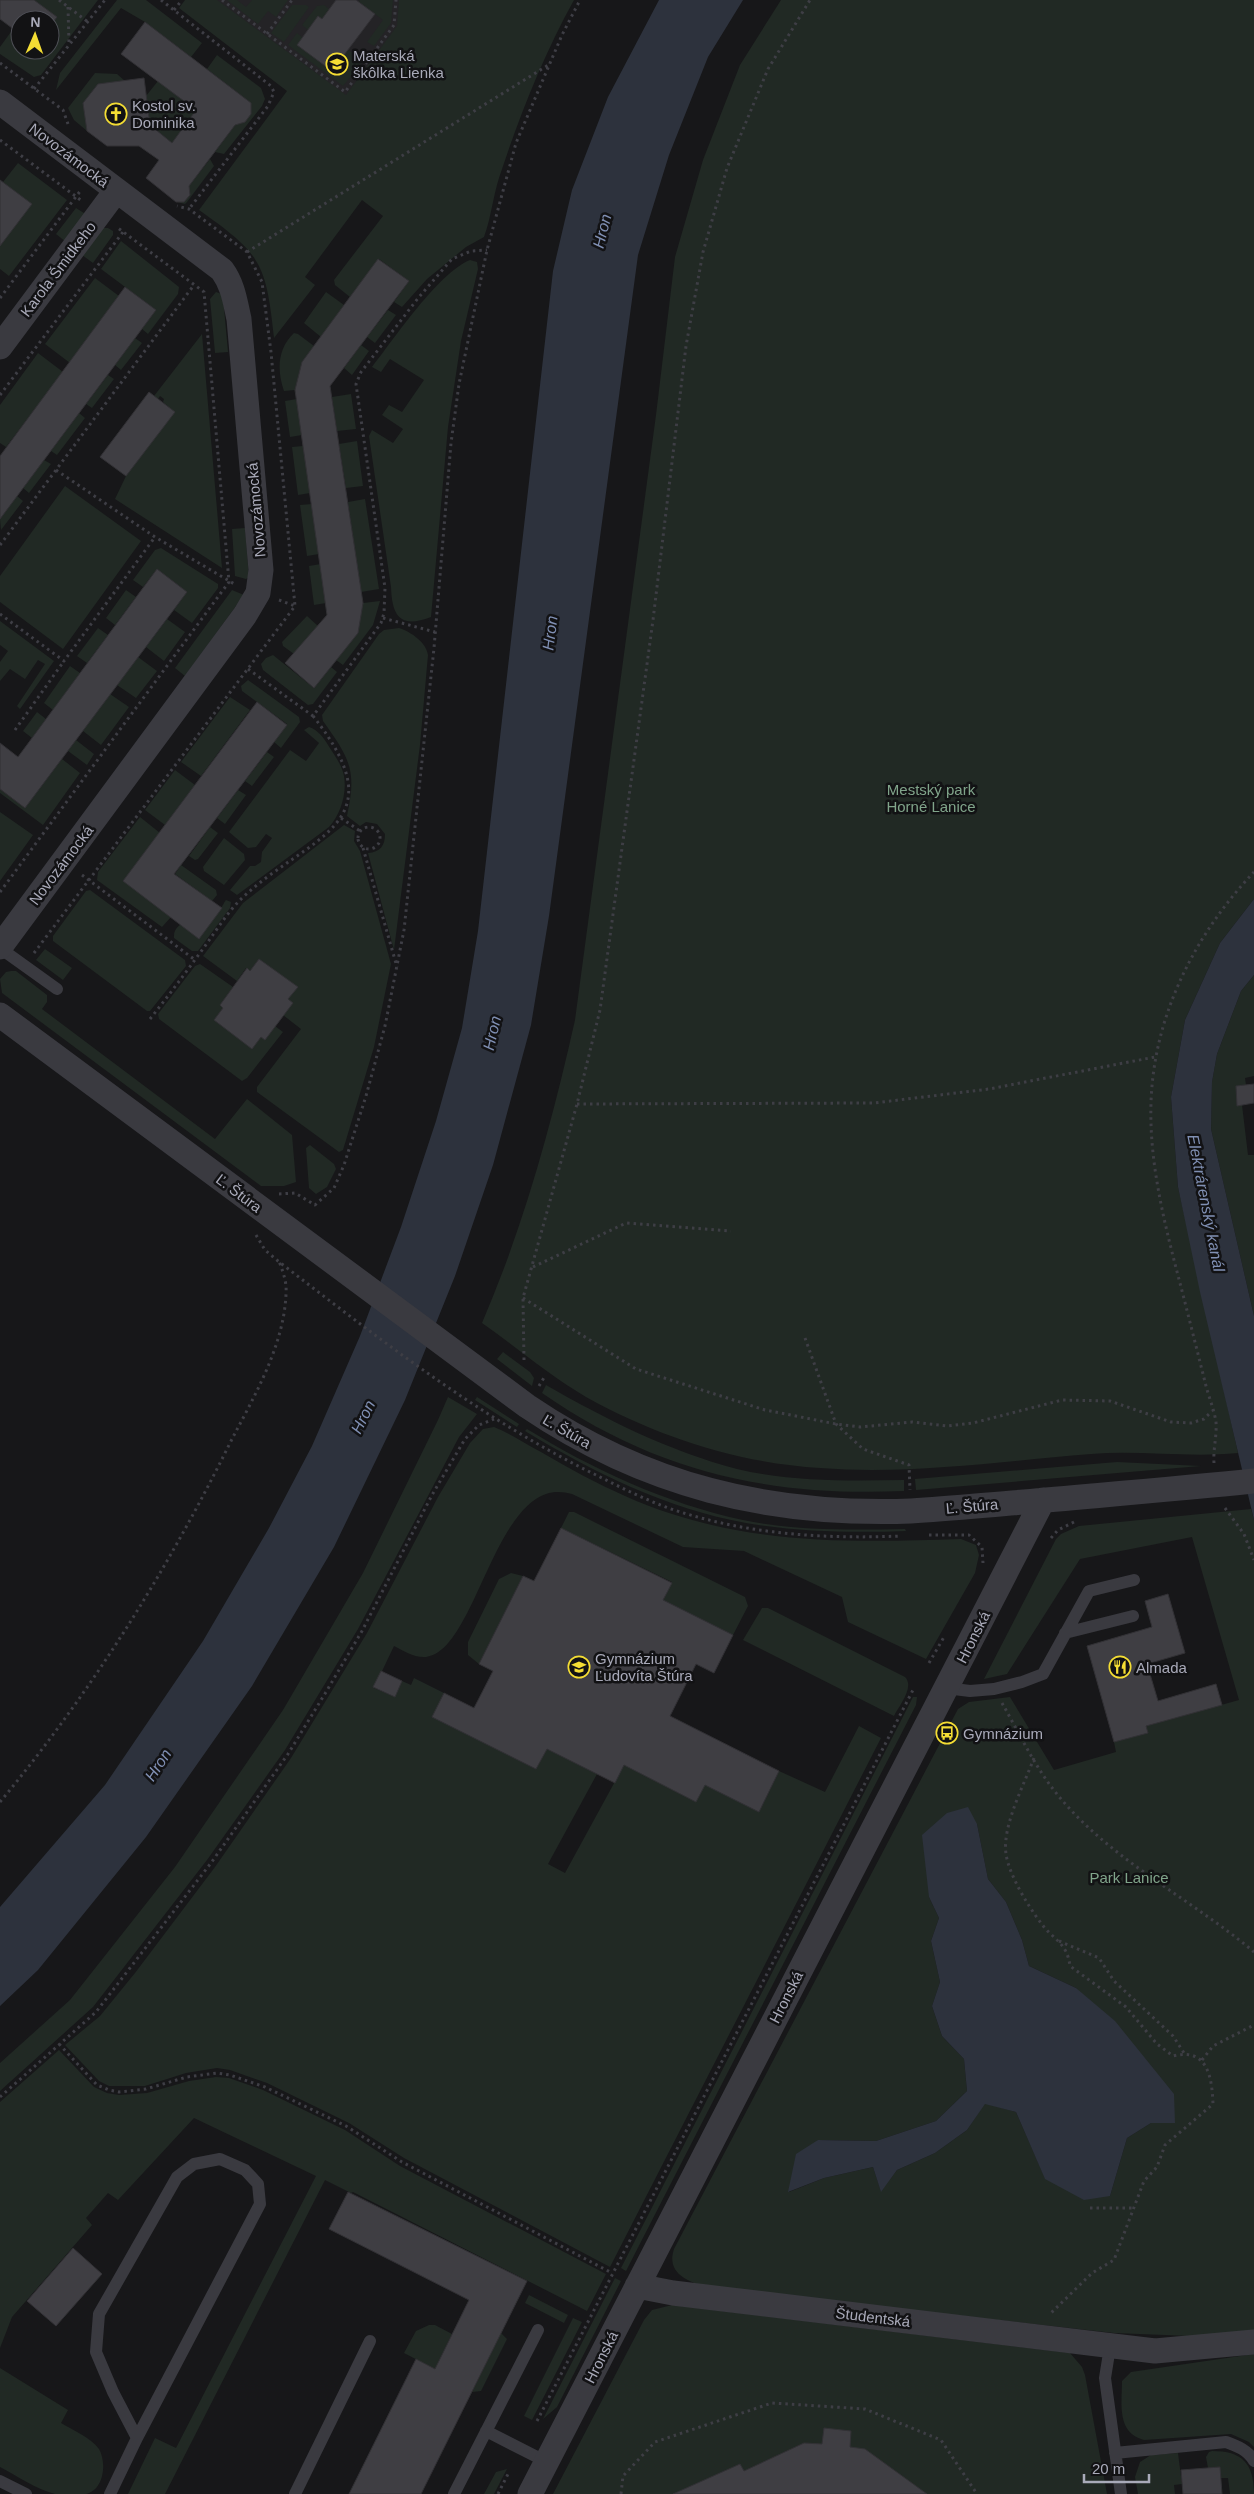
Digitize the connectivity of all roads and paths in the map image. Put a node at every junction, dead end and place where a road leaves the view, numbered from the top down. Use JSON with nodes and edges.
{"nodes":[{"id":1,"x":60,"y":0,"type":"edge"},
{"id":2,"x":105,"y":0,"type":"edge"},
{"id":3,"x":160,"y":0,"type":"edge"},
{"id":4,"x":182,"y":0,"type":"edge"},
{"id":5,"x":222,"y":0,"type":"edge"},
{"id":6,"x":292,"y":0,"type":"edge"},
{"id":7,"x":396,"y":0,"type":"edge"},
{"id":8,"x":580,"y":0,"type":"edge"},
{"id":9,"x":810,"y":0,"type":"edge"},
{"id":10,"x":68,"y":7,"type":"junction"},
{"id":11,"x":174,"y":10,"type":"junction"},
{"id":12,"x":88,"y":22,"type":"junction"},
{"id":13,"x":268,"y":34,"type":"junction"},
{"id":14,"x":69,"y":45,"type":"junction"},
{"id":15,"x":0,"y":63,"type":"edge"},
{"id":16,"x":550,"y":64,"type":"junction"},
{"id":17,"x":34,"y":89,"type":"junction"},
{"id":18,"x":0,"y":102,"type":"edge"},
{"id":19,"x":76,"y":130,"type":"dead end"},
{"id":20,"x":0,"y":140,"type":"edge"},
{"id":21,"x":85,"y":185,"type":"dead end"},
{"id":22,"x":116,"y":191,"type":"junction"},
{"id":23,"x":76,"y":197,"type":"junction"},
{"id":24,"x":87,"y":205,"type":"dead end"},
{"id":25,"x":175,"y":206,"type":"dead end"},
{"id":26,"x":189,"y":209,"type":"junction"},
{"id":27,"x":115,"y":226,"type":"dead end"},
{"id":28,"x":123,"y":231,"type":"junction"},
{"id":29,"x":487,"y":250,"type":"junction"},
{"id":30,"x":247,"y":252,"type":"junction"},
{"id":31,"x":194,"y":285,"type":"junction"},
{"id":32,"x":0,"y":298,"type":"edge"},
{"id":33,"x":0,"y":347,"type":"edge"},
{"id":34,"x":0,"y":395,"type":"edge"},
{"id":35,"x":56,"y":470,"type":"junction"},
{"id":36,"x":156,"y":537,"type":"junction"},
{"id":37,"x":0,"y":545,"type":"edge"},
{"id":38,"x":229,"y":582,"type":"junction"},
{"id":39,"x":271,"y":598,"type":"dead end"},
{"id":40,"x":296,"y":606,"type":"junction"},
{"id":41,"x":0,"y":614,"type":"edge"},
{"id":42,"x":382,"y":618,"type":"junction"},
{"id":43,"x":436,"y":632,"type":"junction"},
{"id":44,"x":64,"y":661,"type":"junction"},
{"id":45,"x":248,"y":668,"type":"junction"},
{"id":46,"x":313,"y":716,"type":"junction"},
{"id":47,"x":15,"y":730,"type":"dead end"},
{"id":48,"x":341,"y":818,"type":"junction"},
{"id":49,"x":360,"y":831,"type":"junction"},
{"id":50,"x":363,"y":848,"type":"junction"},
{"id":51,"x":1254,"y":872,"type":"edge"},
{"id":52,"x":89,"y":882,"type":"junction"},
{"id":53,"x":0,"y":892,"type":"edge"},
{"id":54,"x":0,"y":948,"type":"edge"},
{"id":55,"x":195,"y":960,"type":"junction"},
{"id":56,"x":24,"y":966,"type":"junction"},
{"id":57,"x":397,"y":968,"type":"junction"},
{"id":58,"x":57,"y":989,"type":"dead end"},
{"id":59,"x":0,"y":1015,"type":"edge"},
{"id":60,"x":150,"y":1019,"type":"dead end"},
{"id":61,"x":1155,"y":1057,"type":"junction"},
{"id":62,"x":577,"y":1104,"type":"junction"},
{"id":63,"x":262,"y":1210,"type":"junction"},
{"id":64,"x":731,"y":1231,"type":"dead end"},
{"id":65,"x":532,"y":1267,"type":"junction"},
{"id":66,"x":523,"y":1298,"type":"junction"},
{"id":67,"x":804,"y":1338,"type":"dead end"},
{"id":68,"x":524,"y":1360,"type":"dead end"},
{"id":69,"x":1212,"y":1411,"type":"junction"},
{"id":70,"x":1216,"y":1419,"type":"dead end"},
{"id":71,"x":836,"y":1424,"type":"junction"},
{"id":72,"x":1254,"y":1482,"type":"edge"},
{"id":73,"x":910,"y":1492,"type":"dead end"},
{"id":74,"x":1231,"y":1495,"type":"junction"},
{"id":75,"x":1043,"y":1500,"type":"junction"},
{"id":76,"x":1215,"y":1508,"type":"dead end"},
{"id":77,"x":1077,"y":1522,"type":"dead end"},
{"id":78,"x":1048,"y":1542,"type":"dead end"},
{"id":79,"x":1251,"y":1550,"type":"dead end"},
{"id":80,"x":1254,"y":1560,"type":"edge"},
{"id":81,"x":1134,"y":1580,"type":"dead end"},
{"id":82,"x":1133,"y":1616,"type":"dead end"},
{"id":83,"x":1065,"y":1633,"type":"junction"},
{"id":84,"x":914,"y":1688,"type":"dead end"},
{"id":85,"x":946,"y":1688,"type":"junction"},
{"id":86,"x":994,"y":1689,"type":"junction"},
{"id":87,"x":1034,"y":1758,"type":"junction"},
{"id":88,"x":0,"y":1802,"type":"edge"},
{"id":89,"x":1058,"y":1940,"type":"junction"},
{"id":90,"x":1254,"y":1952,"type":"edge"},
{"id":91,"x":1254,"y":2025,"type":"edge"},
{"id":92,"x":60,"y":2044,"type":"junction"},
{"id":93,"x":1184,"y":2053,"type":"junction"},
{"id":94,"x":1202,"y":2060,"type":"junction"},
{"id":95,"x":0,"y":2097,"type":"edge"},
{"id":96,"x":1090,"y":2208,"type":"dead end"},
{"id":97,"x":1134,"y":2208,"type":"junction"},
{"id":98,"x":612,"y":2273,"type":"junction"},
{"id":99,"x":637,"y":2286,"type":"junction"},
{"id":100,"x":538,"y":2330,"type":"dead end"},
{"id":101,"x":1029,"y":2335,"type":"junction"},
{"id":102,"x":370,"y":2341,"type":"dead end"},
{"id":103,"x":1254,"y":2342,"type":"edge"},
{"id":104,"x":1110,"y":2347,"type":"junction"},
{"id":105,"x":537,"y":2421,"type":"dead end"},
{"id":106,"x":486,"y":2431,"type":"junction"},
{"id":107,"x":137,"y":2438,"type":"junction"},
{"id":108,"x":1114,"y":2453,"type":"junction"},
{"id":109,"x":1254,"y":2460,"type":"edge"},
{"id":110,"x":547,"y":2462,"type":"junction"},
{"id":111,"x":509,"y":2472,"type":"dead end"},
{"id":112,"x":0,"y":2481,"type":"edge"},
{"id":113,"x":26,"y":2494,"type":"edge"},
{"id":114,"x":110,"y":2494,"type":"edge"},
{"id":115,"x":294,"y":2494,"type":"edge"},
{"id":116,"x":454,"y":2494,"type":"edge"},
{"id":117,"x":498,"y":2494,"type":"edge"},
{"id":118,"x":530,"y":2494,"type":"edge"},
{"id":119,"x":621,"y":2494,"type":"edge"},
{"id":120,"x":977,"y":2494,"type":"edge"},
{"id":121,"x":1121,"y":2494,"type":"edge"}],
"edges":[{"from":1,"to":10,"type":"path"},
{"from":2,"to":12,"type":"path"},
{"from":3,"to":11,"type":"path"},
{"from":4,"to":11,"type":"path"},
{"from":5,"to":13,"type":"path"},
{"from":6,"to":13,"type":"path"},
{"from":7,"to":13,"type":"path"},
{"from":8,"to":16,"type":"path"},
{"from":9,"to":62,"type":"path"},
{"from":10,"to":12,"type":"path"},
{"from":10,"to":14,"type":"path"},
{"from":11,"to":26,"type":"path"},
{"from":12,"to":14,"type":"path"},
{"from":14,"to":17,"type":"path"},
{"from":15,"to":17,"type":"path"},
{"from":16,"to":29,"type":"path"},
{"from":16,"to":30,"type":"path"},
{"from":17,"to":19,"type":"path"},
{"from":18,"to":22,"type":"street","name":"Novozámocká"},
{"from":20,"to":23,"type":"path"},
{"from":21,"to":23,"type":"path"},
{"from":22,"to":33,"type":"street","name":"Karola Šmidkeho"},
{"from":22,"to":54,"type":"street","name":"Novozámocká"},
{"from":23,"to":24,"type":"path"},
{"from":23,"to":32,"type":"path"},
{"from":25,"to":26,"type":"path"},
{"from":26,"to":30,"type":"path"},
{"from":27,"to":28,"type":"path"},
{"from":28,"to":31,"type":"path"},
{"from":28,"to":34,"type":"path"},
{"from":29,"to":42,"type":"path"},
{"from":29,"to":43,"type":"path"},
{"from":30,"to":40,"type":"path"},
{"from":31,"to":35,"type":"path"},
{"from":31,"to":38,"type":"path"},
{"from":35,"to":36,"type":"path"},
{"from":35,"to":37,"type":"path"},
{"from":36,"to":38,"type":"path"},
{"from":36,"to":44,"type":"path"},
{"from":38,"to":53,"type":"path"},
{"from":39,"to":40,"type":"path"},
{"from":40,"to":45,"type":"path"},
{"from":41,"to":44,"type":"path"},
{"from":42,"to":43,"type":"path"},
{"from":42,"to":46,"type":"path"},
{"from":43,"to":57,"type":"path"},
{"from":44,"to":47,"type":"path"},
{"from":45,"to":46,"type":"path"},
{"from":45,"to":52,"type":"path"},
{"from":46,"to":48,"type":"path"},
{"from":48,"to":49,"type":"path"},
{"from":48,"to":55,"type":"path"},
{"from":49,"to":50,"type":"path"},
{"from":49,"to":50,"type":"path"},
{"from":50,"to":57,"type":"path"},
{"from":51,"to":61,"type":"path"},
{"from":52,"to":55,"type":"path"},
{"from":52,"to":56,"type":"path"},
{"from":54,"to":56,"type":"lane"},
{"from":55,"to":60,"type":"path"},
{"from":56,"to":58,"type":"lane"},
{"from":57,"to":63,"type":"path"},
{"from":59,"to":63,"type":"street","name":"Ľ. Štúra"},
{"from":61,"to":62,"type":"path"},
{"from":61,"to":69,"type":"path"},
{"from":62,"to":65,"type":"path"},
{"from":63,"to":75,"type":"street","name":"Ľ. Štúra"},
{"from":64,"to":65,"type":"path"},
{"from":65,"to":66,"type":"path"},
{"from":66,"to":68,"type":"path"},
{"from":66,"to":71,"type":"path"},
{"from":67,"to":71,"type":"path"},
{"from":69,"to":70,"type":"path"},
{"from":69,"to":71,"type":"path"},
{"from":71,"to":73,"type":"path"},
{"from":72,"to":74,"type":"street","name":"Ľ. Štúra"},
{"from":74,"to":75,"type":"street","name":"Ľ. Štúra"},
{"from":74,"to":76,"type":"path"},
{"from":75,"to":85,"type":"street","name":"Hronská"},
{"from":77,"to":78,"type":"path"},
{"from":79,"to":80,"type":"path"},
{"from":81,"to":83,"type":"lane"},
{"from":82,"to":83,"type":"lane"},
{"from":83,"to":86,"type":"lane"},
{"from":84,"to":98,"type":"path"},
{"from":85,"to":86,"type":"lane"},
{"from":85,"to":99,"type":"street","name":"Hronská"},
{"from":86,"to":87,"type":"path"},
{"from":87,"to":89,"type":"path"},
{"from":87,"to":90,"type":"path"},
{"from":88,"to":92,"type":"path"},
{"from":89,"to":93,"type":"path"},
{"from":89,"to":93,"type":"path"},
{"from":91,"to":94,"type":"path"},
{"from":92,"to":95,"type":"path"},
{"from":92,"to":98,"type":"path"},
{"from":93,"to":94,"type":"path"},
{"from":94,"to":97,"type":"path"},
{"from":96,"to":97,"type":"path"},
{"from":97,"to":101,"type":"path"},
{"from":98,"to":105,"type":"path"},
{"from":99,"to":101,"type":"street","name":"Študentská"},
{"from":99,"to":110,"type":"street","name":"Hronská"},
{"from":100,"to":106,"type":"lane"},
{"from":101,"to":104,"type":"street","name":"Študentská"},
{"from":102,"to":115,"type":"lane"},
{"from":103,"to":104,"type":"street","name":"Študentská"},
{"from":104,"to":108,"type":"lane"},
{"from":106,"to":110,"type":"lane"},
{"from":106,"to":116,"type":"lane"},
{"from":107,"to":107,"type":"lane"},
{"from":107,"to":114,"type":"lane"},
{"from":108,"to":109,"type":"lane"},
{"from":108,"to":121,"type":"lane"},
{"from":110,"to":118,"type":"street","name":"Hronská"},
{"from":111,"to":117,"type":"path"},
{"from":112,"to":113,"type":"lane"},
{"from":119,"to":120,"type":"path"}]}
